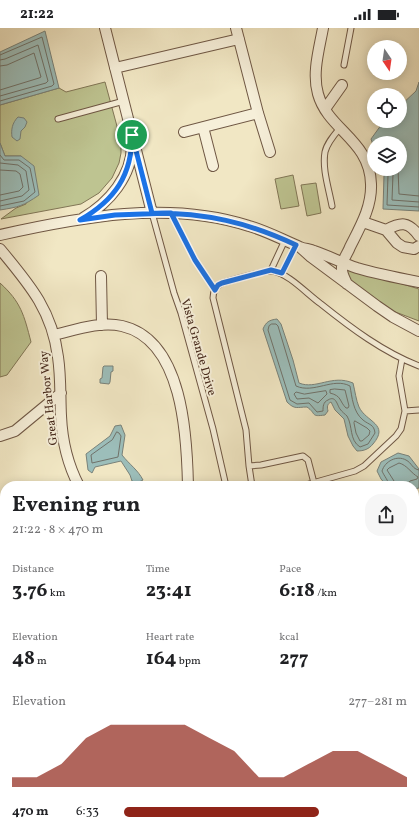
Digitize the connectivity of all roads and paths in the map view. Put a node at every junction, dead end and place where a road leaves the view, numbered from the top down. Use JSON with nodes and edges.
{"nodes":[{"id":1,"x":105,"y":28,"type":"edge"},
{"id":2,"x":236,"y":28,"type":"edge"},
{"id":3,"x":323,"y":28,"type":"edge"},
{"id":4,"x":351,"y":28,"type":"edge"},
{"id":5,"x":239,"y":38,"type":"junction"},
{"id":6,"x":344,"y":65,"type":"dead end"},
{"id":7,"x":115,"y":68,"type":"junction"},
{"id":8,"x":342,"y":86,"type":"dead end"},
{"id":9,"x":124,"y":101,"type":"junction"},
{"id":10,"x":325,"y":109,"type":"junction"},
{"id":11,"x":258,"y":112,"type":"junction"},
{"id":12,"x":58,"y":119,"type":"dead end"},
{"id":13,"x":203,"y":127,"type":"junction"},
{"id":14,"x":340,"y":128,"type":"junction"},
{"id":15,"x":184,"y":132,"type":"dead end"},
{"id":16,"x":132,"y":135,"type":"junction"},
{"id":17,"x":270,"y":152,"type":"dead end"},
{"id":18,"x":213,"y":166,"type":"dead end"},
{"id":19,"x":332,"y":206,"type":"dead end"},
{"id":20,"x":152,"y":213,"type":"junction"},
{"id":21,"x":171,"y":213,"type":"junction"},
{"id":22,"x":80,"y":220,"type":"junction"},
{"id":23,"x":363,"y":222,"type":"junction"},
{"id":24,"x":386,"y":230,"type":"junction"},
{"id":25,"x":0,"y":235,"type":"edge"},
{"id":26,"x":419,"y":236,"type":"edge"},
{"id":27,"x":285,"y":240,"type":"junction"},
{"id":28,"x":298,"y":246,"type":"junction"},
{"id":29,"x":419,"y":246,"type":"edge"},
{"id":30,"x":0,"y":249,"type":"edge"},
{"id":31,"x":343,"y":263,"type":"junction"},
{"id":32,"x":271,"y":270,"type":"junction"},
{"id":33,"x":282,"y":273,"type":"junction"},
{"id":34,"x":101,"y":276,"type":"dead end"},
{"id":35,"x":419,"y":282,"type":"edge"},
{"id":36,"x":347,"y":284,"type":"junction"},
{"id":37,"x":215,"y":290,"type":"junction"},
{"id":38,"x":405,"y":324,"type":"junction"},
{"id":39,"x":102,"y":325,"type":"junction"},
{"id":40,"x":419,"y":325,"type":"edge"},
{"id":41,"x":419,"y":331,"type":"edge"},
{"id":42,"x":54,"y":335,"type":"junction"},
{"id":43,"x":402,"y":359,"type":"junction"},
{"id":44,"x":419,"y":366,"type":"edge"},
{"id":45,"x":61,"y":393,"type":"junction"},
{"id":46,"x":419,"y":410,"type":"edge"},
{"id":47,"x":405,"y":411,"type":"junction"},
{"id":48,"x":0,"y":436,"type":"edge"},
{"id":49,"x":249,"y":466,"type":"junction"},
{"id":50,"x":77,"y":481,"type":"edge"},
{"id":51,"x":188,"y":481,"type":"edge"},
{"id":52,"x":225,"y":481,"type":"edge"},
{"id":53,"x":251,"y":481,"type":"edge"},
{"id":54,"x":313,"y":481,"type":"edge"},
{"id":55,"x":321,"y":481,"type":"edge"}],
"edges":[{"from":1,"to":7,"type":"street"},
{"from":2,"to":5,"type":"street"},
{"from":3,"to":10,"type":"street"},
{"from":4,"to":6,"type":"lane"},
{"from":5,"to":7,"type":"street"},
{"from":5,"to":11,"type":"street"},
{"from":7,"to":9,"type":"street"},
{"from":8,"to":10,"type":"street"},
{"from":9,"to":12,"type":"lane"},
{"from":9,"to":16,"type":"street"},
{"from":10,"to":14,"type":"street"},
{"from":11,"to":13,"type":"street"},
{"from":11,"to":17,"type":"street"},
{"from":13,"to":15,"type":"street"},
{"from":13,"to":18,"type":"street"},
{"from":14,"to":19,"type":"lane"},
{"from":14,"to":23,"type":"street"},
{"from":16,"to":20,"type":"street"},
{"from":16,"to":22,"type":"street"},
{"from":20,"to":21,"type":"street"},
{"from":20,"to":22,"type":"street"},
{"from":20,"to":52,"type":"lane","name":"Vista Grande Drive"},
{"from":21,"to":27,"type":"street"},
{"from":21,"to":37,"type":"path"},
{"from":22,"to":25,"type":"street"},
{"from":23,"to":24,"type":"street"},
{"from":23,"to":31,"type":"street"},
{"from":24,"to":26,"type":"street"},
{"from":24,"to":29,"type":"street"},
{"from":27,"to":28,"type":"street"},
{"from":27,"to":32,"type":"lane"},
{"from":28,"to":31,"type":"street"},
{"from":28,"to":33,"type":"lane"},
{"from":28,"to":36,"type":"street"},
{"from":30,"to":42,"type":"street","name":"Great Harbor Way"},
{"from":31,"to":35,"type":"street"},
{"from":31,"to":36,"type":"street"},
{"from":32,"to":33,"type":"lane"},
{"from":32,"to":37,"type":"lane"},
{"from":33,"to":43,"type":"lane"},
{"from":34,"to":39,"type":"street"},
{"from":36,"to":38,"type":"street"},
{"from":37,"to":49,"type":"lane"},
{"from":38,"to":40,"type":"street"},
{"from":38,"to":41,"type":"street"},
{"from":39,"to":42,"type":"street"},
{"from":39,"to":51,"type":"street"},
{"from":42,"to":45,"type":"street","name":"Great Harbor Way"},
{"from":43,"to":44,"type":"lane"},
{"from":43,"to":47,"type":"lane"},
{"from":45,"to":48,"type":"street"},
{"from":45,"to":50,"type":"street","name":"Great Harbor Way"},
{"from":46,"to":47,"type":"lane"},
{"from":47,"to":55,"type":"lane"},
{"from":49,"to":53,"type":"lane"},
{"from":49,"to":54,"type":"lane"}]}
